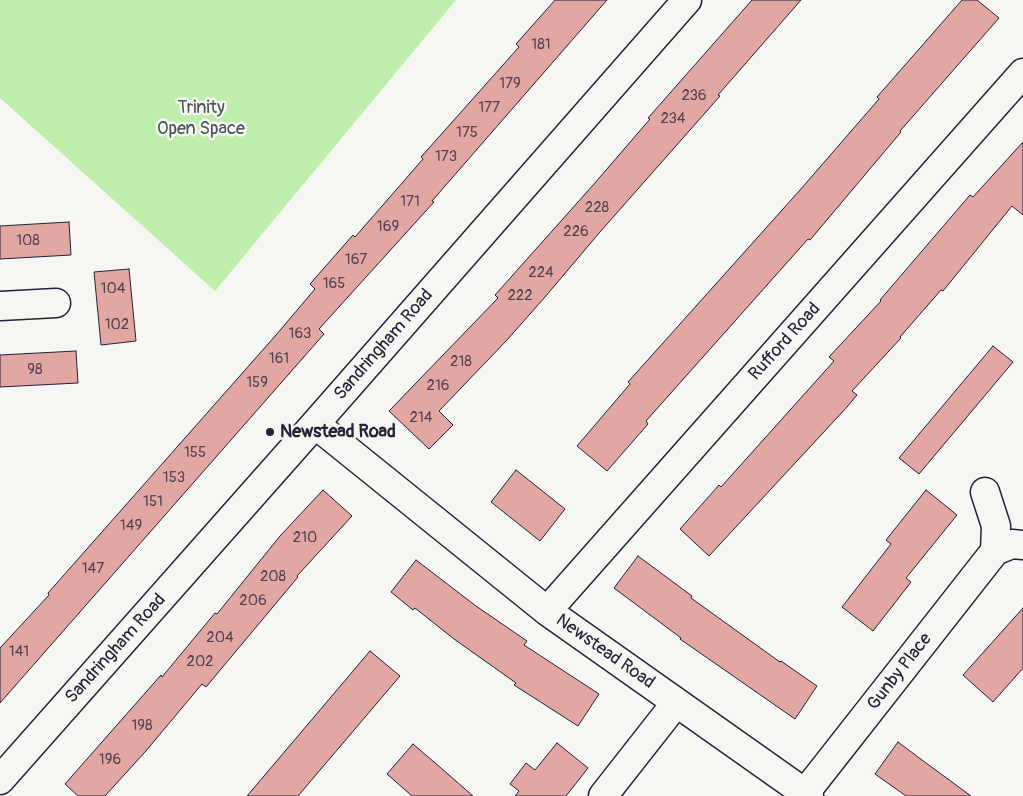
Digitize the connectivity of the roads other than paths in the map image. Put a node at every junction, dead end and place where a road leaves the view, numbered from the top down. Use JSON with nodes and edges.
{"nodes":[{"id":1,"x":687,"y":0,"type":"edge"},
{"id":2,"x":1023,"y":73,"type":"edge"},
{"id":3,"x":56,"y":303,"type":"dead end"},
{"id":4,"x":0,"y":306,"type":"edge"},
{"id":5,"x":315,"y":424,"type":"junction"},
{"id":6,"x":985,"y":492,"type":"dead end"},
{"id":7,"x":1023,"y":546,"type":"edge"},
{"id":8,"x":995,"y":551,"type":"junction"},
{"id":9,"x":547,"y":611,"type":"junction"},
{"id":10,"x":676,"y":703,"type":"junction"},
{"id":11,"x":0,"y":780,"type":"edge"},
{"id":12,"x":807,"y":795,"type":"edge"},
{"id":13,"x":603,"y":796,"type":"edge"}],
"edges":[{"from":1,"to":5,"type":"street","name":"Sandringham Road"},
{"from":2,"to":9,"type":"street","name":"Rufford Road"},
{"from":3,"to":4,"type":"street"},
{"from":5,"to":9,"type":"street","name":"Newstead Road"},
{"from":5,"to":11,"type":"street","name":"Sandringham Road"},
{"from":6,"to":8,"type":"street"},
{"from":7,"to":8,"type":"street"},
{"from":8,"to":12,"type":"street","name":"Gunby Place"},
{"from":9,"to":10,"type":"street","name":"Newstead Road"},
{"from":10,"to":12,"type":"street","name":"Newstead Road"},
{"from":10,"to":13,"type":"street"}]}
